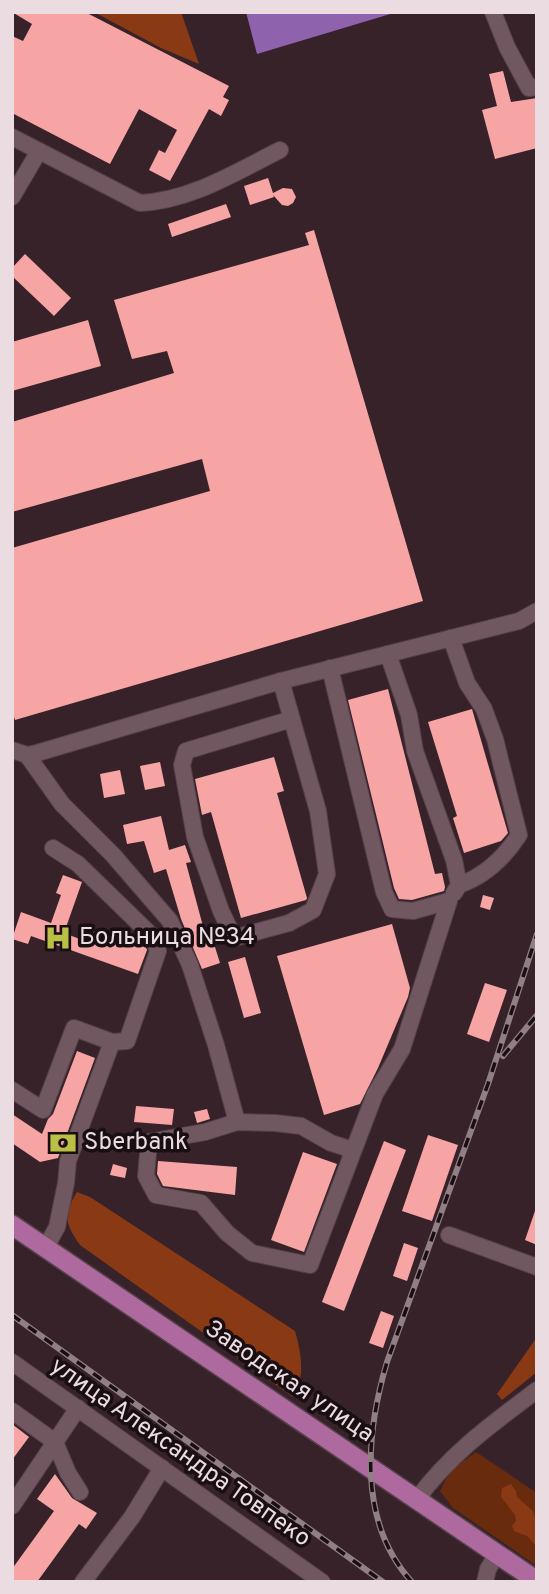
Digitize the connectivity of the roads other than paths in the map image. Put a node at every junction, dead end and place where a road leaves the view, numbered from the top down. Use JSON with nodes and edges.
{"nodes":[{"id":1,"x":493,"y":12,"type":"edge"},
{"id":2,"x":537,"y":87,"type":"edge"},
{"id":3,"x":12,"y":136,"type":"edge"},
{"id":4,"x":280,"y":150,"type":"dead end"},
{"id":5,"x":39,"y":151,"type":"junction"},
{"id":6,"x":12,"y":197,"type":"edge"},
{"id":7,"x":537,"y":611,"type":"edge"},
{"id":8,"x":450,"y":638,"type":"junction"},
{"id":9,"x":388,"y":654,"type":"junction"},
{"id":10,"x":330,"y":668,"type":"junction"},
{"id":11,"x":281,"y":681,"type":"junction"},
{"id":12,"x":292,"y":719,"type":"junction"},
{"id":13,"x":20,"y":752,"type":"edge"},
{"id":14,"x":53,"y":848,"type":"dead end"},
{"id":15,"x":459,"y":885,"type":"junction"},
{"id":16,"x":449,"y":901,"type":"junction"},
{"id":17,"x":112,"y":1042,"type":"junction"},
{"id":18,"x":12,"y":1090,"type":"edge"},
{"id":19,"x":237,"y":1122,"type":"junction"},
{"id":20,"x":353,"y":1150,"type":"junction"},
{"id":21,"x":12,"y":1224,"type":"edge"},
{"id":22,"x":449,"y":1235,"type":"dead end"},
{"id":23,"x":46,"y":1247,"type":"junction"},
{"id":24,"x":537,"y":1267,"type":"edge"},
{"id":25,"x":12,"y":1362,"type":"edge"},
{"id":26,"x":537,"y":1390,"type":"edge"},
{"id":27,"x":78,"y":1408,"type":"junction"},
{"id":28,"x":12,"y":1411,"type":"edge"},
{"id":29,"x":55,"y":1442,"type":"junction"},
{"id":30,"x":162,"y":1468,"type":"junction"},
{"id":31,"x":80,"y":1492,"type":"dead end"},
{"id":32,"x":417,"y":1499,"type":"junction"},
{"id":33,"x":12,"y":1506,"type":"edge"},
{"id":34,"x":497,"y":1554,"type":"junction"},
{"id":35,"x":537,"y":1581,"type":"edge"},
{"id":36,"x":83,"y":1582,"type":"edge"},
{"id":37,"x":322,"y":1582,"type":"edge"},
{"id":38,"x":485,"y":1582,"type":"edge"}],
"edges":[{"from":1,"to":2,"type":"street"},
{"from":3,"to":5,"type":"street"},
{"from":4,"to":5,"type":"street"},
{"from":5,"to":6,"type":"street"},
{"from":7,"to":8,"type":"street"},
{"from":8,"to":9,"type":"street"},
{"from":8,"to":15,"type":"street"},
{"from":9,"to":10,"type":"street"},
{"from":9,"to":15,"type":"street"},
{"from":10,"to":11,"type":"street"},
{"from":10,"to":16,"type":"street"},
{"from":11,"to":12,"type":"street"},
{"from":11,"to":13,"type":"street"},
{"from":12,"to":12,"type":"street"},
{"from":13,"to":19,"type":"street"},
{"from":14,"to":17,"type":"street"},
{"from":15,"to":16,"type":"street"},
{"from":16,"to":20,"type":"street"},
{"from":17,"to":18,"type":"street"},
{"from":17,"to":23,"type":"street"},
{"from":19,"to":20,"type":"street"},
{"from":19,"to":20,"type":"street"},
{"from":21,"to":23,"type":"main road","name":"Заводская улица"},
{"from":22,"to":24,"type":"street"},
{"from":23,"to":32,"type":"main road","name":"Заводская улица"},
{"from":25,"to":27,"type":"street","name":"улица Александра Товпеко"},
{"from":26,"to":32,"type":"street"},
{"from":27,"to":29,"type":"street"},
{"from":27,"to":30,"type":"street","name":"улица Александра Товпеко"},
{"from":28,"to":29,"type":"street"},
{"from":29,"to":31,"type":"street"},
{"from":29,"to":33,"type":"street"},
{"from":30,"to":36,"type":"street"},
{"from":30,"to":37,"type":"street","name":"улица Александра Товпеко"},
{"from":32,"to":34,"type":"main road","name":"Заводская улица"},
{"from":34,"to":35,"type":"main road","name":"Заводская улица"},
{"from":34,"to":38,"type":"street"}]}
